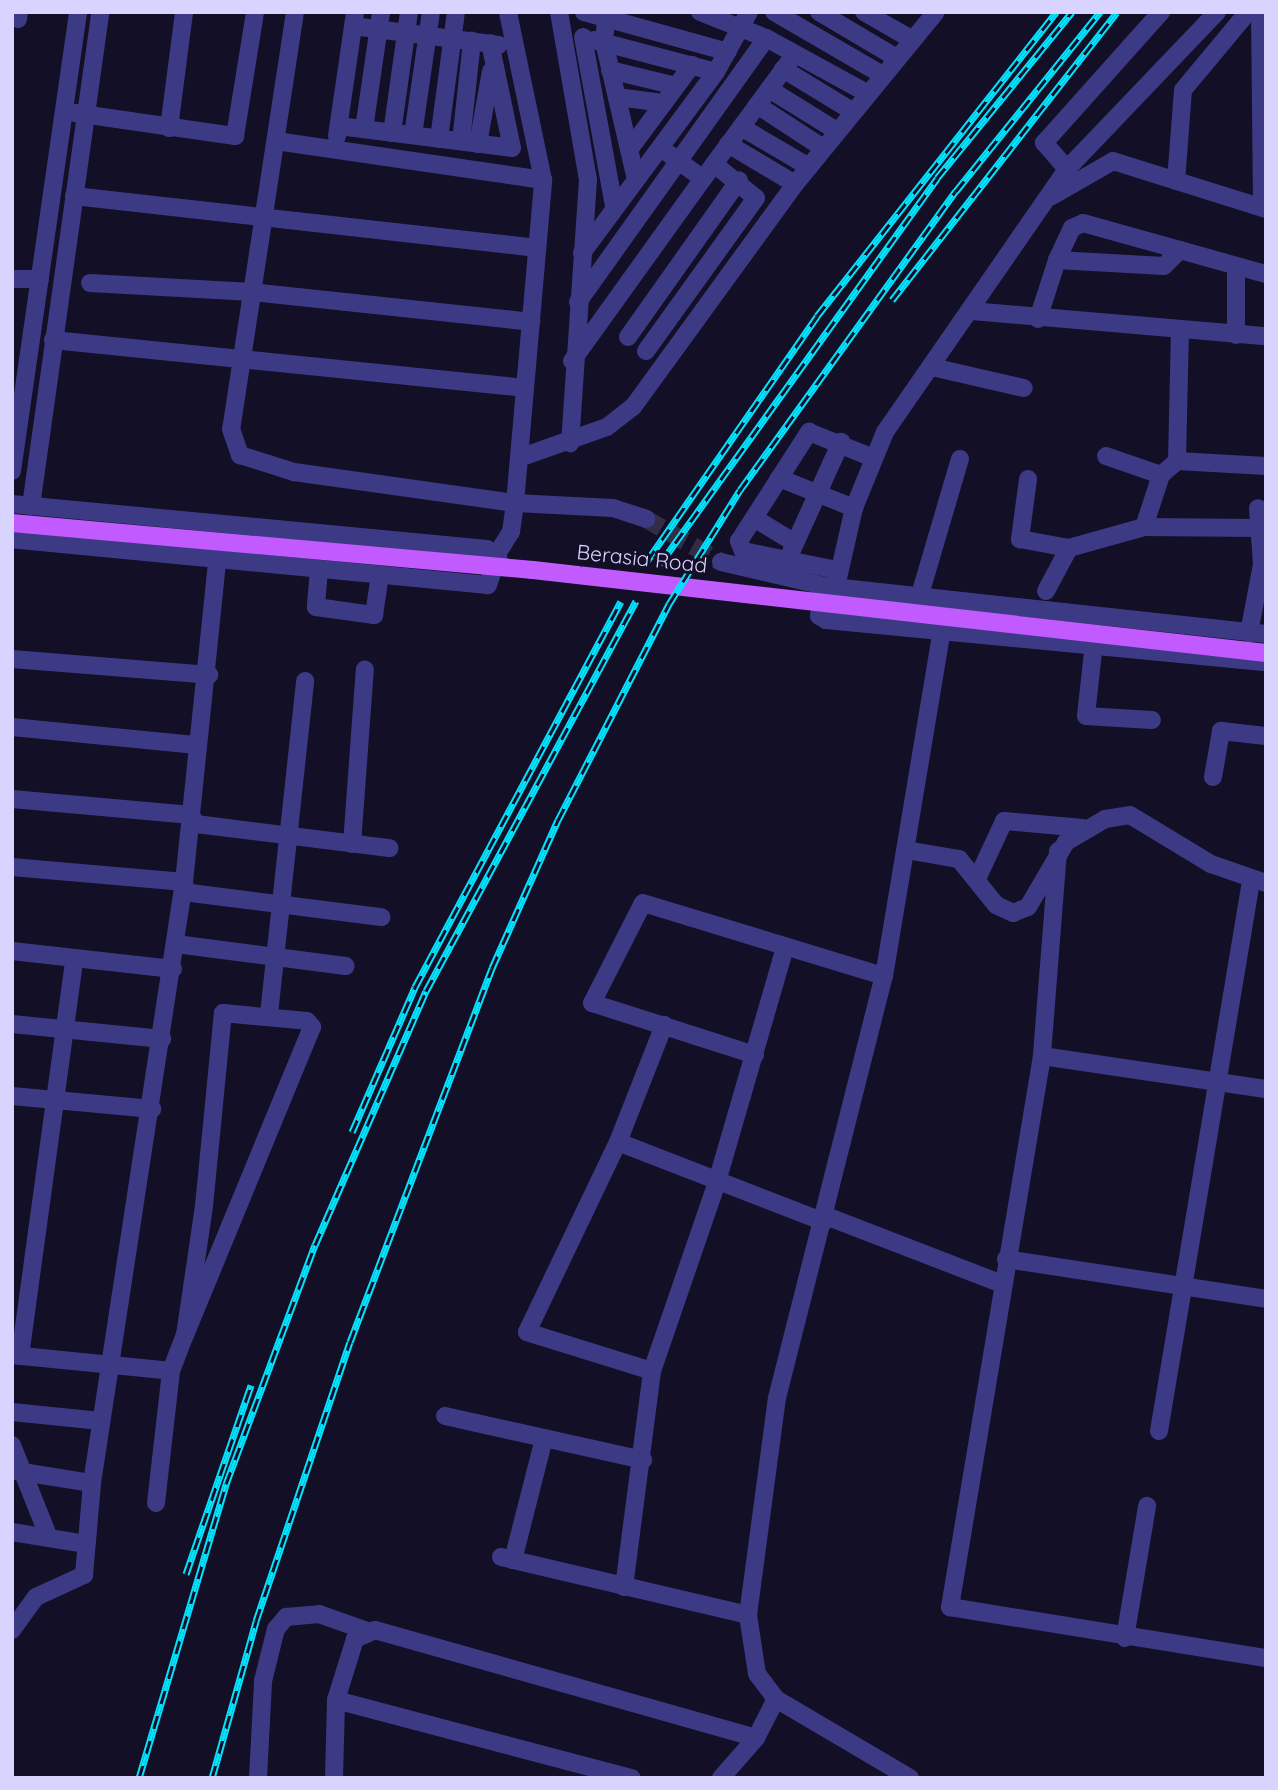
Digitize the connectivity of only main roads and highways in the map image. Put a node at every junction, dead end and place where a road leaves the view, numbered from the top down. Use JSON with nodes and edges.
{"nodes":[{"id":1,"x":12,"y":523,"type":"edge"},
{"id":2,"x":1266,"y":653,"type":"edge"}],
"edges":[{"from":1,"to":2,"type":"main road","name":"Berasia Road"}]}
